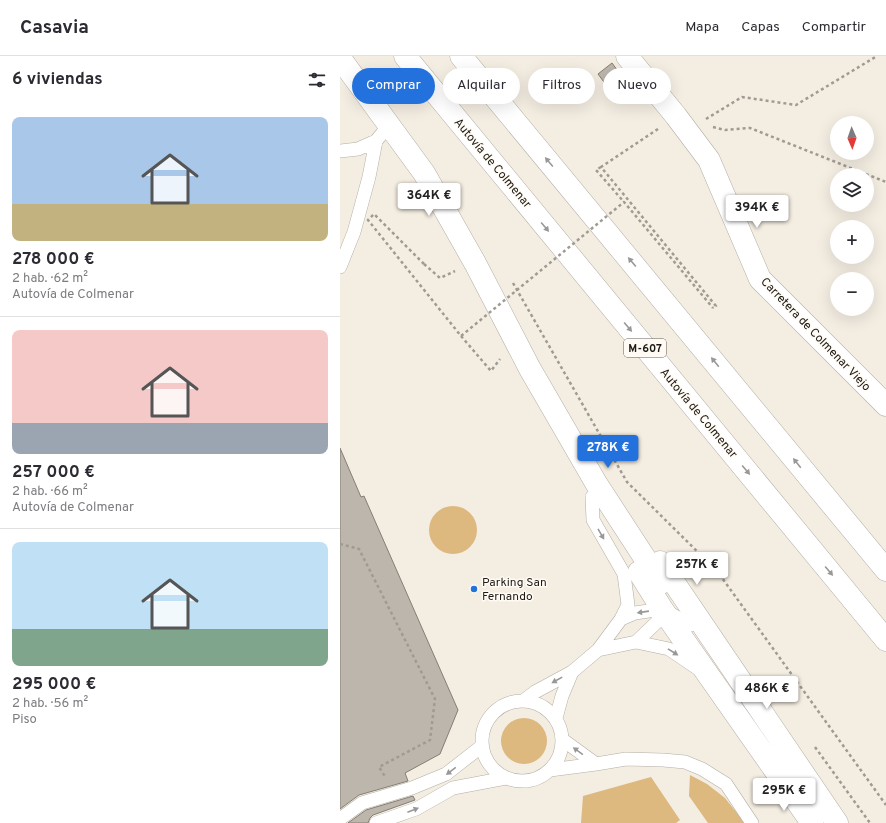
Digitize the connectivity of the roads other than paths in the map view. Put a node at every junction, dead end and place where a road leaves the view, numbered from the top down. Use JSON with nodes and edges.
{"nodes":[{"id":1,"x":404,"y":56,"type":"edge"},
{"id":2,"x":461,"y":56,"type":"edge"},
{"id":3,"x":627,"y":56,"type":"edge"},
{"id":4,"x":340,"y":58,"type":"edge"},
{"id":5,"x":382,"y":133,"type":"junction"},
{"id":6,"x":340,"y":151,"type":"edge"},
{"id":7,"x":340,"y":267,"type":"edge"},
{"id":8,"x":530,"y":369,"type":"junction"},
{"id":9,"x":886,"y":405,"type":"edge"},
{"id":10,"x":822,"y":493,"type":"junction"},
{"id":11,"x":592,"y":497,"type":"junction"},
{"id":12,"x":886,"y":562,"type":"edge"},
{"id":13,"x":886,"y":570,"type":"edge"},
{"id":14,"x":662,"y":583,"type":"joint"},
{"id":15,"x":662,"y":609,"type":"junction"},
{"id":16,"x":621,"y":619,"type":"junction"},
{"id":17,"x":691,"y":625,"type":"joint"},
{"id":18,"x":886,"y":640,"type":"edge"},
{"id":19,"x":636,"y":642,"type":"junction"},
{"id":20,"x":598,"y":650,"type":"junction"},
{"id":21,"x":572,"y":672,"type":"junction"},
{"id":22,"x":709,"y":676,"type":"junction"},
{"id":23,"x":523,"y":701,"type":"junction"},
{"id":24,"x":556,"y":718,"type":"junction"},
{"id":25,"x":563,"y":740,"type":"junction"},
{"id":26,"x":482,"y":746,"type":"junction"},
{"id":27,"x":596,"y":764,"type":"junction"},
{"id":28,"x":550,"y":770,"type":"junction"},
{"id":29,"x":506,"y":778,"type":"junction"},
{"id":30,"x":825,"y":818,"type":"edge"},
{"id":31,"x":340,"y":819,"type":"edge"},
{"id":32,"x":376,"y":823,"type":"edge"},
{"id":33,"x":752,"y":823,"type":"edge"}],
"edges":[{"from":1,"to":18,"type":"main road","name":"Autovía de Colmenar","number":"M-607","one_way":true},
{"from":10,"to":2,"type":"main road","one_way":true},
{"from":3,"to":9,"type":"main road","name":"Carretera de Colmenar Viejo"},
{"from":4,"to":5,"type":"main road"},
{"from":5,"to":6,"type":"lane"},
{"from":5,"to":7,"type":"lane"},
{"from":5,"to":8,"type":"main road"},
{"from":8,"to":11,"type":"main road"},
{"from":8,"to":14,"type":"main road"},
{"from":8,"to":30,"type":"main road"},
{"from":10,"to":12,"type":"main road"},
{"from":10,"to":13,"type":"main road"},
{"from":11,"to":15,"type":"main road"},
{"from":11,"to":16,"type":"lane","one_way":true},
{"from":14,"to":15,"type":"lane"},
{"from":15,"to":16,"type":"lane","one_way":true},
{"from":15,"to":17,"type":"lane"},
{"from":15,"to":19,"type":"lane"},
{"from":15,"to":22,"type":"main road"},
{"from":16,"to":20,"type":"lane"},
{"from":17,"to":30,"type":"main road"},
{"from":19,"to":20,"type":"lane"},
{"from":19,"to":22,"type":"lane","one_way":true},
{"from":20,"to":21,"type":"lane"},
{"from":21,"to":23,"type":"lane","one_way":true},
{"from":21,"to":24,"type":"lane"},
{"from":22,"to":30,"type":"main road"},
{"from":23,"to":24,"type":"lane"},
{"from":23,"to":26,"type":"lane"},
{"from":24,"to":25,"type":"lane"},
{"from":27,"to":25,"type":"lane","one_way":true},
{"from":25,"to":28,"type":"lane"},
{"from":26,"to":29,"type":"lane"},
{"from":26,"to":31,"type":"lane","one_way":true},
{"from":27,"to":28,"type":"lane"},
{"from":27,"to":33,"type":"lane"},
{"from":28,"to":29,"type":"lane"},
{"from":32,"to":29,"type":"lane","one_way":true}]}
